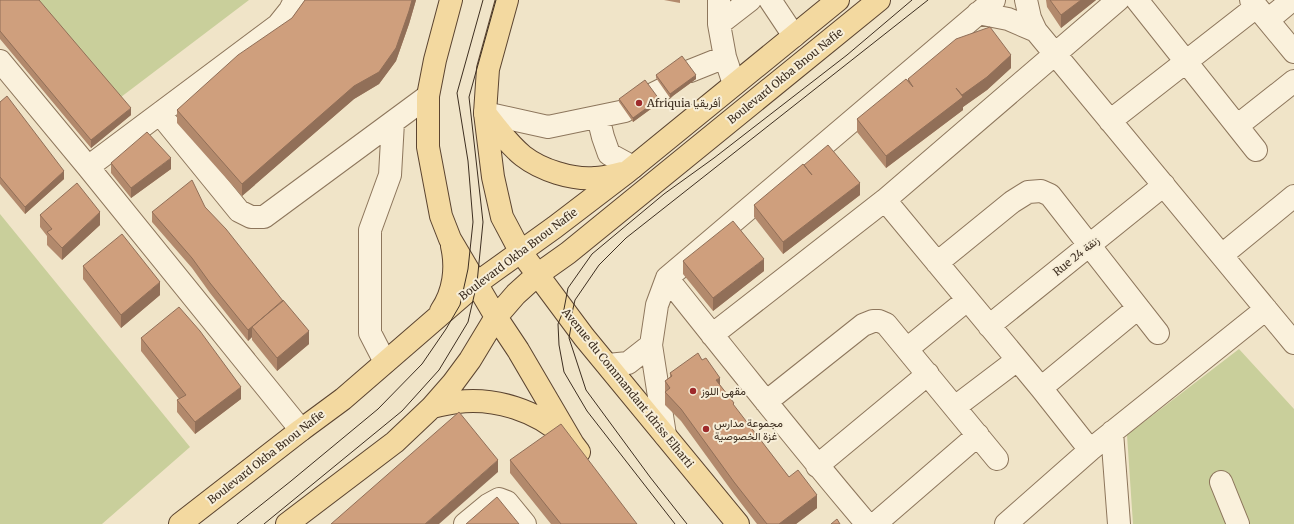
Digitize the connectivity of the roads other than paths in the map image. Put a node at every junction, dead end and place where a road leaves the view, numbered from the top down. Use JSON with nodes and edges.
{"nodes":[{"id":1,"x":295,"y":0,"type":"edge"},
{"id":2,"x":451,"y":0,"type":"edge"},
{"id":3,"x":507,"y":0,"type":"edge"},
{"id":4,"x":720,"y":0,"type":"edge"},
{"id":5,"x":750,"y":0,"type":"edge"},
{"id":6,"x":770,"y":0,"type":"edge"},
{"id":7,"x":838,"y":0,"type":"edge"},
{"id":8,"x":879,"y":0,"type":"edge"},
{"id":9,"x":1026,"y":0,"type":"edge"},
{"id":10,"x":1118,"y":0,"type":"edge"},
{"id":11,"x":1137,"y":0,"type":"edge"},
{"id":12,"x":1292,"y":0,"type":"edge"},
{"id":13,"x":986,"y":7,"type":"edge"},
{"id":14,"x":1258,"y":9,"type":"edge"},
{"id":15,"x":719,"y":24,"type":"junction"},
{"id":16,"x":1036,"y":31,"type":"junction"},
{"id":17,"x":794,"y":36,"type":"junction"},
{"id":18,"x":1294,"y":52,"type":"edge"},
{"id":19,"x":1055,"y":54,"type":"junction"},
{"id":20,"x":725,"y":57,"type":"junction"},
{"id":21,"x":0,"y":62,"type":"edge"},
{"id":22,"x":1186,"y":62,"type":"junction"},
{"id":23,"x":690,"y":71,"type":"edge"},
{"id":24,"x":1294,"y":81,"type":"edge"},
{"id":25,"x":734,"y":84,"type":"junction"},
{"id":26,"x":428,"y":96,"type":"junction"},
{"id":27,"x":625,"y":111,"type":"edge"},
{"id":28,"x":484,"y":113,"type":"junction"},
{"id":29,"x":160,"y":114,"type":"junction"},
{"id":30,"x":598,"y":117,"type":"junction"},
{"id":31,"x":1110,"y":120,"type":"junction"},
{"id":32,"x":393,"y":122,"type":"junction"},
{"id":33,"x":1237,"y":126,"type":"junction"},
{"id":34,"x":1256,"y":150,"type":"dead end"},
{"id":35,"x":88,"y":167,"type":"junction"},
{"id":36,"x":630,"y":169,"type":"junction"},
{"id":37,"x":1164,"y":185,"type":"junction"},
{"id":38,"x":1294,"y":196,"type":"edge"},
{"id":39,"x":884,"y":200,"type":"junction"},
{"id":40,"x":450,"y":239,"type":"junction"},
{"id":41,"x":1089,"y":245,"type":"junction"},
{"id":42,"x":520,"y":251,"type":"junction"},
{"id":43,"x":1222,"y":255,"type":"junction"},
{"id":44,"x":937,"y":263,"type":"junction"},
{"id":45,"x":537,"y":275,"type":"junction"},
{"id":46,"x":667,"y":278,"type":"junction"},
{"id":47,"x":477,"y":284,"type":"junction"},
{"id":48,"x":967,"y":300,"type":"junction"},
{"id":49,"x":1138,"y":308,"type":"junction"},
{"id":50,"x":1266,"y":309,"type":"junction"},
{"id":51,"x":496,"y":317,"type":"junction"},
{"id":52,"x":435,"y":320,"type":"junction"},
{"id":53,"x":989,"y":326,"type":"junction"},
{"id":54,"x":1158,"y":333,"type":"dead end"},
{"id":55,"x":712,"y":335,"type":"junction"},
{"id":56,"x":1294,"y":343,"type":"edge"},
{"id":57,"x":651,"y":345,"type":"junction"},
{"id":58,"x":907,"y":349,"type":"junction"},
{"id":59,"x":1017,"y":360,"type":"junction"},
{"id":60,"x":385,"y":362,"type":"junction"},
{"id":61,"x":608,"y":365,"type":"junction"},
{"id":62,"x":928,"y":374,"type":"junction"},
{"id":63,"x":1041,"y":388,"type":"junction"},
{"id":64,"x":766,"y":402,"type":"junction"},
{"id":65,"x":432,"y":407,"type":"junction"},
{"id":66,"x":955,"y":407,"type":"junction"},
{"id":67,"x":301,"y":430,"type":"junction"},
{"id":68,"x":1112,"y":432,"type":"junction"},
{"id":69,"x":665,"y":435,"type":"junction"},
{"id":70,"x":978,"y":435,"type":"junction"},
{"id":71,"x":573,"y":444,"type":"junction"},
{"id":72,"x":1090,"y":450,"type":"junction"},
{"id":73,"x":997,"y":459,"type":"dead end"},
{"id":74,"x":817,"y":466,"type":"junction"},
{"id":75,"x":592,"y":469,"type":"edge"},
{"id":76,"x":1221,"y":482,"type":"dead end"},
{"id":77,"x":180,"y":524,"type":"edge"},
{"id":78,"x":287,"y":524,"type":"edge"},
{"id":79,"x":465,"y":524,"type":"edge"},
{"id":80,"x":525,"y":524,"type":"edge"},
{"id":81,"x":738,"y":524,"type":"edge"},
{"id":82,"x":867,"y":524,"type":"edge"},
{"id":83,"x":875,"y":524,"type":"edge"},
{"id":84,"x":1006,"y":524,"type":"edge"},
{"id":85,"x":1119,"y":524,"type":"edge"},
{"id":86,"x":1238,"y":524,"type":"edge"}],
"edges":[{"from":1,"to":29,"type":"street"},
{"from":2,"to":26,"type":"main road"},
{"from":3,"to":28,"type":"main road","name":"Avenue du Commandant Idriss Elharti"},
{"from":4,"to":15,"type":"street"},
{"from":5,"to":15,"type":"street"},
{"from":6,"to":17,"type":"street"},
{"from":7,"to":17,"type":"main road","name":"Boulevard Okba Bnou Nafie"},
{"from":8,"to":45,"type":"main road","name":"Boulevard Okba Bnou Nafie"},
{"from":9,"to":16,"type":"street"},
{"from":10,"to":19,"type":"street"},
{"from":11,"to":22,"type":"street"},
{"from":12,"to":14,"type":"street"},
{"from":13,"to":16,"type":"street"},
{"from":13,"to":46,"type":"street"},
{"from":14,"to":18,"type":"street"},
{"from":14,"to":22,"type":"street"},
{"from":15,"to":20,"type":"street"},
{"from":16,"to":19,"type":"street"},
{"from":17,"to":25,"type":"main road","name":"Boulevard Okba Bnou Nafie"},
{"from":19,"to":31,"type":"street"},
{"from":19,"to":39,"type":"street"},
{"from":20,"to":23,"type":"street"},
{"from":20,"to":25,"type":"street"},
{"from":21,"to":35,"type":"street"},
{"from":22,"to":31,"type":"street"},
{"from":22,"to":33,"type":"street"},
{"from":24,"to":33,"type":"street"},
{"from":25,"to":36,"type":"main road","name":"Boulevard Okba Bnou Nafie"},
{"from":26,"to":32,"type":"street"},
{"from":26,"to":40,"type":"main road"},
{"from":27,"to":30,"type":"street"},
{"from":28,"to":30,"type":"street"},
{"from":28,"to":36,"type":"main road"},
{"from":28,"to":42,"type":"main road","name":"Avenue du Commandant Idriss Elharti"},
{"from":29,"to":32,"type":"street"},
{"from":29,"to":35,"type":"street"},
{"from":30,"to":36,"type":"street"},
{"from":31,"to":37,"type":"street"},
{"from":32,"to":60,"type":"street"},
{"from":33,"to":34,"type":"street"},
{"from":35,"to":67,"type":"street"},
{"from":36,"to":42,"type":"main road","name":"Boulevard Okba Bnou Nafie"},
{"from":37,"to":41,"type":"street","name":"Rue 24 زنقة"},
{"from":37,"to":43,"type":"street"},
{"from":38,"to":43,"type":"street"},
{"from":39,"to":44,"type":"street"},
{"from":39,"to":55,"type":"street"},
{"from":40,"to":47,"type":"main road"},
{"from":40,"to":52,"type":"main road"},
{"from":41,"to":44,"type":"street"},
{"from":41,"to":49,"type":"street"},
{"from":41,"to":53,"type":"street","name":"Rue 24 زنقة"},
{"from":42,"to":45,"type":"main road","name":"Avenue du Commandant Idriss Elharti"},
{"from":42,"to":47,"type":"main road","name":"Boulevard Okba Bnou Nafie"},
{"from":43,"to":50,"type":"street"},
{"from":44,"to":48,"type":"street"},
{"from":45,"to":51,"type":"main road","name":"Boulevard Okba Bnou Nafie"},
{"from":45,"to":61,"type":"main road","name":"Avenue du Commandant Idriss Elharti"},
{"from":46,"to":55,"type":"street"},
{"from":46,"to":57,"type":"street"},
{"from":47,"to":51,"type":"main road"},
{"from":47,"to":52,"type":"main road","name":"Boulevard Okba Bnou Nafie"},
{"from":48,"to":53,"type":"street"},
{"from":48,"to":58,"type":"street"},
{"from":49,"to":54,"type":"street"},
{"from":49,"to":63,"type":"street"},
{"from":50,"to":56,"type":"street"},
{"from":50,"to":68,"type":"street"},
{"from":51,"to":65,"type":"main road","name":"Boulevard Okba Bnou Nafie"},
{"from":51,"to":71,"type":"main road"},
{"from":52,"to":60,"type":"main road","name":"Boulevard Okba Bnou Nafie"},
{"from":53,"to":59,"type":"street"},
{"from":55,"to":64,"type":"street"},
{"from":57,"to":61,"type":"street"},
{"from":57,"to":69,"type":"street"},
{"from":58,"to":62,"type":"street"},
{"from":58,"to":64,"type":"street"},
{"from":59,"to":63,"type":"street"},
{"from":59,"to":66,"type":"street"},
{"from":60,"to":67,"type":"main road","name":"Boulevard Okba Bnou Nafie"},
{"from":61,"to":69,"type":"main road","name":"Avenue du Commandant Idriss Elharti"},
{"from":62,"to":66,"type":"street"},
{"from":62,"to":74,"type":"street"},
{"from":63,"to":72,"type":"street"},
{"from":64,"to":74,"type":"street"},
{"from":65,"to":71,"type":"main road"},
{"from":65,"to":78,"type":"main road","name":"Boulevard Okba Bnou Nafie"},
{"from":66,"to":70,"type":"street"},
{"from":67,"to":77,"type":"main road","name":"Boulevard Okba Bnou Nafie"},
{"from":68,"to":72,"type":"street"},
{"from":68,"to":85,"type":"street"},
{"from":69,"to":81,"type":"main road","name":"Avenue du Commandant Idriss Elharti"},
{"from":70,"to":73,"type":"street"},
{"from":70,"to":83,"type":"street"},
{"from":71,"to":75,"type":"main road"},
{"from":72,"to":84,"type":"street"},
{"from":74,"to":82,"type":"street"},
{"from":76,"to":86,"type":"street"},
{"from":79,"to":80,"type":"street"}]}
